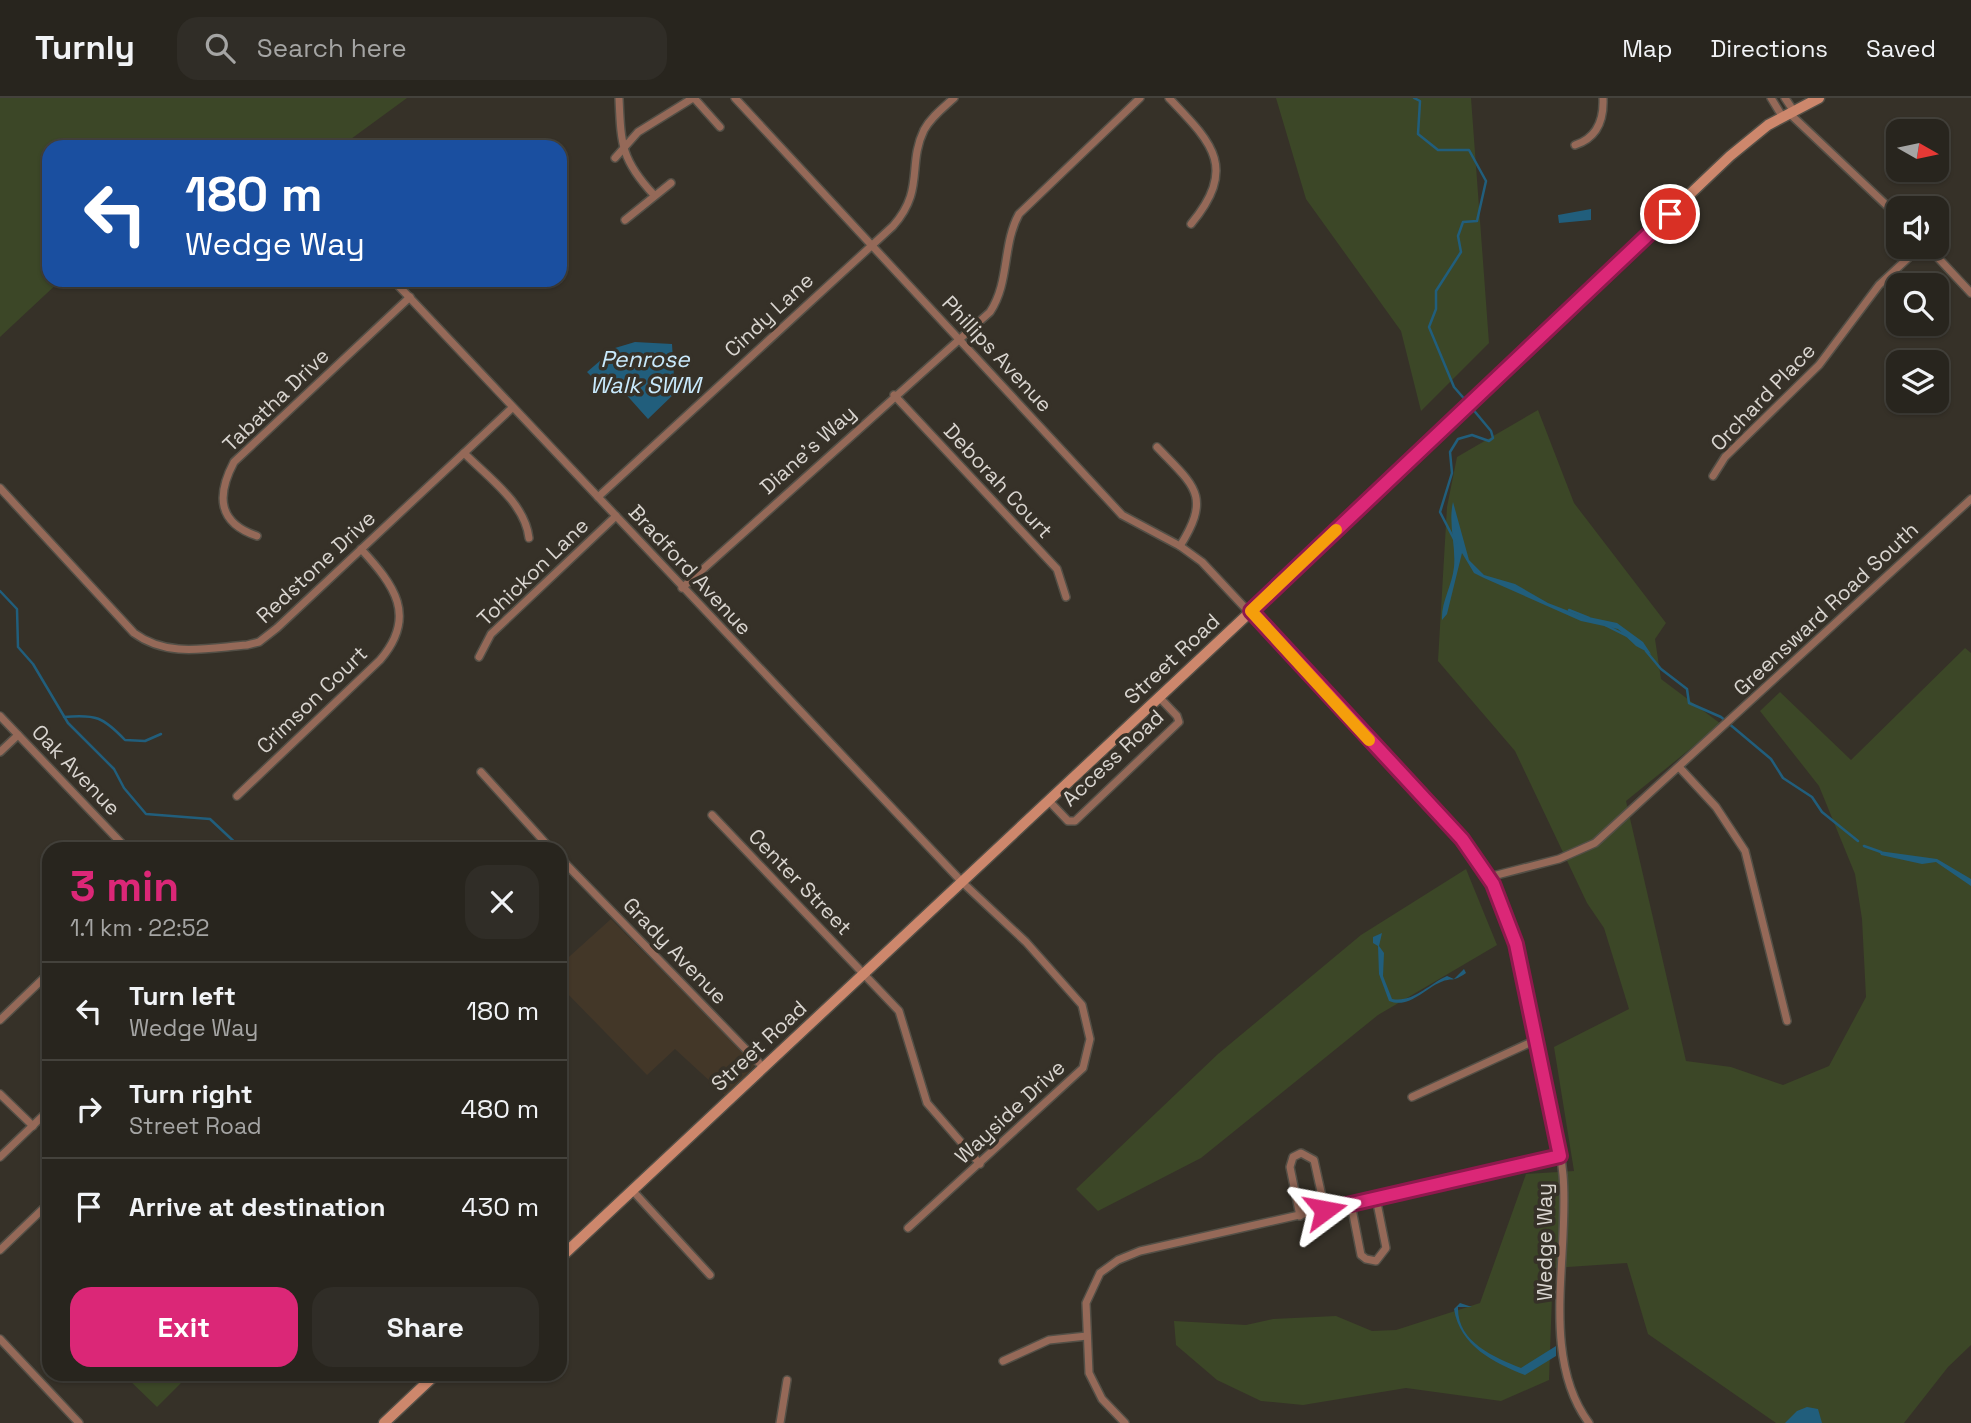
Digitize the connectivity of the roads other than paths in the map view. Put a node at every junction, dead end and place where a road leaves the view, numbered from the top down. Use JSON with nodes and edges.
{"nodes":[{"id":1,"x":619,"y":98,"type":"edge"},
{"id":2,"x":693,"y":98,"type":"edge"},
{"id":3,"x":735,"y":98,"type":"edge"},
{"id":4,"x":954,"y":98,"type":"edge"},
{"id":5,"x":1140,"y":98,"type":"edge"},
{"id":6,"x":1169,"y":98,"type":"edge"},
{"id":7,"x":1603,"y":98,"type":"edge"},
{"id":8,"x":1771,"y":98,"type":"edge"},
{"id":9,"x":1785,"y":98,"type":"edge"},
{"id":10,"x":1819,"y":98,"type":"edge"},
{"id":11,"x":1788,"y":112,"type":"junction"},
{"id":12,"x":720,"y":127,"type":"dead end"},
{"id":13,"x":1575,"y":145,"type":"dead end"},
{"id":14,"x":622,"y":150,"type":"junction"},
{"id":15,"x":615,"y":158,"type":"dead end"},
{"id":16,"x":671,"y":183,"type":"dead end"},
{"id":17,"x":653,"y":195,"type":"junction"},
{"id":18,"x":1886,"y":205,"type":"edge"},
{"id":19,"x":625,"y":220,"type":"dead end"},
{"id":20,"x":1191,"y":224,"type":"dead end"},
{"id":21,"x":871,"y":245,"type":"junction"},
{"id":22,"x":1907,"y":259,"type":"edge"},
{"id":23,"x":1939,"y":259,"type":"edge"},
{"id":24,"x":400,"y":287,"type":"edge"},
{"id":25,"x":1971,"y":293,"type":"edge"},
{"id":26,"x":410,"y":297,"type":"junction"},
{"id":27,"x":958,"y":337,"type":"junction"},
{"id":28,"x":894,"y":395,"type":"junction"},
{"id":29,"x":512,"y":408,"type":"junction"},
{"id":30,"x":1157,"y":447,"type":"dead end"},
{"id":31,"x":464,"y":453,"type":"junction"},
{"id":32,"x":1713,"y":476,"type":"dead end"},
{"id":33,"x":0,"y":488,"type":"edge"},
{"id":34,"x":597,"y":497,"type":"junction"},
{"id":35,"x":1971,"y":499,"type":"edge"},
{"id":36,"x":616,"y":516,"type":"junction"},
{"id":37,"x":257,"y":536,"type":"dead end"},
{"id":38,"x":529,"y":538,"type":"dead end"},
{"id":39,"x":1180,"y":546,"type":"junction"},
{"id":40,"x":361,"y":549,"type":"junction"},
{"id":41,"x":682,"y":588,"type":"junction"},
{"id":42,"x":1066,"y":597,"type":"dead end"},
{"id":43,"x":1251,"y":611,"type":"junction"},
{"id":44,"x":479,"y":657,"type":"dead end"},
{"id":45,"x":1159,"y":697,"type":"junction"},
{"id":46,"x":0,"y":716,"type":"edge"},
{"id":47,"x":18,"y":735,"type":"junction"},
{"id":48,"x":0,"y":752,"type":"edge"},
{"id":49,"x":1679,"y":767,"type":"junction"},
{"id":50,"x":481,"y":772,"type":"dead end"},
{"id":51,"x":237,"y":796,"type":"dead end"},
{"id":52,"x":1049,"y":801,"type":"junction"},
{"id":53,"x":712,"y":815,"type":"dead end"},
{"id":54,"x":120,"y":842,"type":"edge"},
{"id":55,"x":545,"y":842,"type":"edge"},
{"id":56,"x":567,"y":865,"type":"edge"},
{"id":57,"x":1489,"y":877,"type":"junction"},
{"id":58,"x":962,"y":882,"type":"junction"},
{"id":59,"x":864,"y":974,"type":"junction"},
{"id":60,"x":42,"y":980,"type":"edge"},
{"id":61,"x":0,"y":1020,"type":"edge"},
{"id":62,"x":1787,"y":1021,"type":"dead end"},
{"id":63,"x":1536,"y":1040,"type":"junction"},
{"id":64,"x":764,"y":1068,"type":"junction"},
{"id":65,"x":0,"y":1094,"type":"edge"},
{"id":66,"x":1412,"y":1097,"type":"dead end"},
{"id":67,"x":42,"y":1117,"type":"edge"},
{"id":68,"x":33,"y":1126,"type":"junction"},
{"id":69,"x":1560,"y":1156,"type":"junction"},
{"id":70,"x":0,"y":1157,"type":"edge"},
{"id":71,"x":980,"y":1164,"type":"junction"},
{"id":72,"x":632,"y":1190,"type":"junction"},
{"id":73,"x":1376,"y":1198,"type":"junction"},
{"id":74,"x":1350,"y":1204,"type":"junction"},
{"id":75,"x":42,"y":1210,"type":"edge"},
{"id":76,"x":1325,"y":1210,"type":"junction"},
{"id":77,"x":1300,"y":1216,"type":"junction"},
{"id":78,"x":908,"y":1228,"type":"dead end"},
{"id":79,"x":0,"y":1250,"type":"edge"},
{"id":80,"x":567,"y":1251,"type":"edge"},
{"id":81,"x":710,"y":1275,"type":"dead end"},
{"id":82,"x":1087,"y":1336,"type":"junction"},
{"id":83,"x":0,"y":1339,"type":"edge"},
{"id":84,"x":1003,"y":1361,"type":"dead end"},
{"id":85,"x":787,"y":1380,"type":"dead end"},
{"id":86,"x":429,"y":1381,"type":"edge"},
{"id":87,"x":79,"y":1423,"type":"edge"},
{"id":88,"x":384,"y":1423,"type":"edge"},
{"id":89,"x":780,"y":1423,"type":"edge"},
{"id":90,"x":1125,"y":1423,"type":"edge"},
{"id":91,"x":1589,"y":1423,"type":"edge"}],
"edges":[{"from":1,"to":14,"type":"street"},
{"from":2,"to":12,"type":"street"},
{"from":2,"to":14,"type":"street"},
{"from":3,"to":21,"type":"street","name":"Phillips Avenue"},
{"from":4,"to":21,"type":"street","name":"Cindy Lane"},
{"from":5,"to":27,"type":"street","name":"Diane's Way"},
{"from":6,"to":20,"type":"street"},
{"from":7,"to":13,"type":"street"},
{"from":8,"to":11,"type":"street"},
{"from":9,"to":11,"type":"street"},
{"from":10,"to":11,"type":"main road","name":"Street Road"},
{"from":11,"to":18,"type":"street"},
{"from":11,"to":43,"type":"main road","name":"Street Road"},
{"from":14,"to":15,"type":"street"},
{"from":14,"to":17,"type":"street"},
{"from":16,"to":17,"type":"street"},
{"from":17,"to":19,"type":"street"},
{"from":21,"to":27,"type":"street","name":"Phillips Avenue"},
{"from":21,"to":34,"type":"street","name":"Cindy Lane"},
{"from":22,"to":32,"type":"street","name":"Orchard Place"},
{"from":23,"to":25,"type":"street"},
{"from":24,"to":26,"type":"street","name":"Bradford Avenue"},
{"from":26,"to":29,"type":"street","name":"Bradford Avenue"},
{"from":26,"to":37,"type":"street","name":"Tabatha Drive"},
{"from":27,"to":28,"type":"street","name":"Diane's Way"},
{"from":27,"to":39,"type":"street","name":"Phillips Avenue"},
{"from":28,"to":41,"type":"street","name":"Diane's Way"},
{"from":28,"to":42,"type":"street","name":"Deborah Court"},
{"from":29,"to":31,"type":"street","name":"Redstone Drive"},
{"from":29,"to":34,"type":"street","name":"Bradford Avenue"},
{"from":30,"to":39,"type":"street"},
{"from":31,"to":38,"type":"street"},
{"from":31,"to":40,"type":"street","name":"Redstone Drive"},
{"from":33,"to":40,"type":"street","name":"Redstone Drive"},
{"from":34,"to":36,"type":"street","name":"Bradford Avenue"},
{"from":35,"to":49,"type":"street","name":"Greensward Road South"},
{"from":36,"to":41,"type":"street","name":"Bradford Avenue"},
{"from":36,"to":44,"type":"street","name":"Tohickon Lane"},
{"from":39,"to":43,"type":"street","name":"Phillips Avenue"},
{"from":40,"to":51,"type":"street","name":"Crimson Court"},
{"from":41,"to":58,"type":"street","name":"Bradford Avenue"},
{"from":43,"to":45,"type":"main road","name":"Street Road"},
{"from":43,"to":57,"type":"street","name":"Wedge Way"},
{"from":45,"to":52,"type":"main road","name":"Street Road"},
{"from":45,"to":52,"type":"street","name":"Access Road"},
{"from":46,"to":47,"type":"street","name":"Oak Avenue"},
{"from":47,"to":48,"type":"street"},
{"from":47,"to":54,"type":"street","name":"Oak Avenue"},
{"from":49,"to":57,"type":"street","name":"Greensward Road South"},
{"from":49,"to":62,"type":"street"},
{"from":50,"to":55,"type":"street"},
{"from":52,"to":58,"type":"main road","name":"Street Road"},
{"from":53,"to":59,"type":"street","name":"Center Street"},
{"from":56,"to":64,"type":"street","name":"Grady Avenue"},
{"from":57,"to":63,"type":"street","name":"Wedge Way"},
{"from":58,"to":59,"type":"main road","name":"Street Road"},
{"from":58,"to":71,"type":"street","name":"Wayside Drive"},
{"from":59,"to":64,"type":"main road","name":"Street Road"},
{"from":59,"to":71,"type":"street","name":"Center Street"},
{"from":60,"to":61,"type":"street"},
{"from":63,"to":66,"type":"street"},
{"from":63,"to":69,"type":"street","name":"Wedge Way"},
{"from":64,"to":72,"type":"main road","name":"Street Road"},
{"from":65,"to":68,"type":"street"},
{"from":67,"to":68,"type":"street"},
{"from":68,"to":70,"type":"street"},
{"from":69,"to":73,"type":"street"},
{"from":69,"to":91,"type":"street","name":"Wedge Way"},
{"from":71,"to":78,"type":"street","name":"Wayside Drive"},
{"from":72,"to":80,"type":"main road","name":"Street Road"},
{"from":72,"to":81,"type":"street"},
{"from":73,"to":74,"type":"street"},
{"from":73,"to":74,"type":"street"},
{"from":74,"to":76,"type":"street"},
{"from":75,"to":79,"type":"street"},
{"from":76,"to":77,"type":"street"},
{"from":76,"to":77,"type":"street"},
{"from":77,"to":82,"type":"street"},
{"from":82,"to":84,"type":"street"},
{"from":82,"to":90,"type":"street"},
{"from":83,"to":87,"type":"street"},
{"from":85,"to":89,"type":"street"},
{"from":86,"to":88,"type":"main road"}]}
